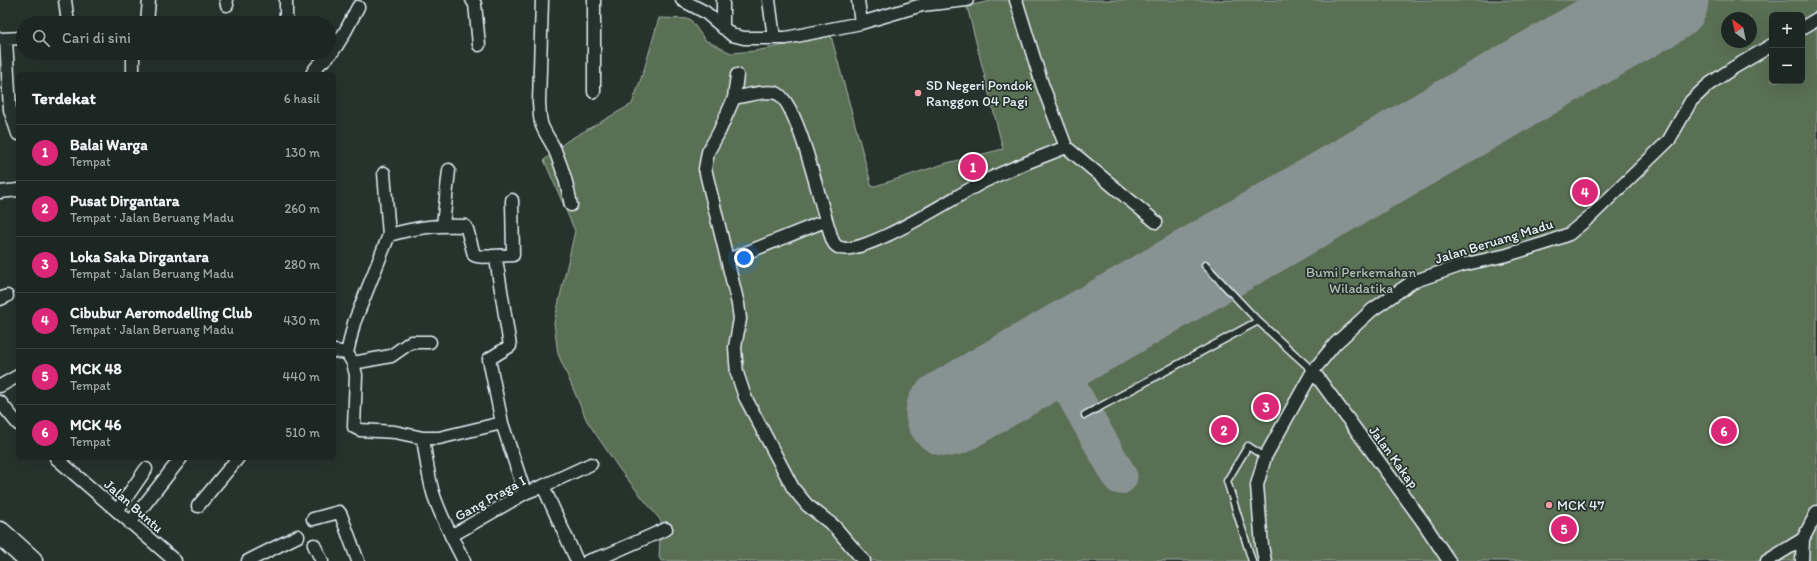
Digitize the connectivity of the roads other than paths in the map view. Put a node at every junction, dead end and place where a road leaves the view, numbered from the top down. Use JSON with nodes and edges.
{"nodes":[{"id":1,"x":65,"y":0,"type":"edge"},
{"id":2,"x":148,"y":0,"type":"edge"},
{"id":3,"x":286,"y":0,"type":"edge"},
{"id":4,"x":472,"y":0,"type":"edge"},
{"id":5,"x":542,"y":0,"type":"edge"},
{"id":6,"x":594,"y":0,"type":"edge"},
{"id":7,"x":682,"y":0,"type":"edge"},
{"id":8,"x":723,"y":0,"type":"edge"},
{"id":9,"x":769,"y":0,"type":"edge"},
{"id":10,"x":858,"y":0,"type":"edge"},
{"id":11,"x":967,"y":0,"type":"edge"},
{"id":12,"x":1016,"y":0,"type":"edge"},
{"id":13,"x":938,"y":2,"type":"edge"},
{"id":14,"x":358,"y":7,"type":"dead end"},
{"id":15,"x":67,"y":16,"type":"edge"},
{"id":16,"x":147,"y":16,"type":"edge"},
{"id":17,"x":286,"y":16,"type":"edge"},
{"id":18,"x":1817,"y":18,"type":"edge"},
{"id":19,"x":862,"y":23,"type":"junction"},
{"id":20,"x":1805,"y":26,"type":"edge"},
{"id":21,"x":723,"y":28,"type":"junction"},
{"id":22,"x":16,"y":38,"type":"edge"},
{"id":23,"x":774,"y":38,"type":"junction"},
{"id":24,"x":3,"y":39,"type":"edge"},
{"id":25,"x":480,"y":45,"type":"dead end"},
{"id":26,"x":336,"y":46,"type":"edge"},
{"id":27,"x":1769,"y":47,"type":"edge"},
{"id":28,"x":133,"y":60,"type":"edge"},
{"id":29,"x":324,"y":60,"type":"edge"},
{"id":30,"x":133,"y":72,"type":"edge"},
{"id":31,"x":313,"y":72,"type":"edge"},
{"id":32,"x":737,"y":75,"type":"dead end"},
{"id":33,"x":594,"y":92,"type":"dead end"},
{"id":34,"x":734,"y":98,"type":"junction"},
{"id":35,"x":16,"y":128,"type":"edge"},
{"id":36,"x":1066,"y":147,"type":"junction"},
{"id":37,"x":449,"y":170,"type":"dead end"},
{"id":38,"x":384,"y":173,"type":"dead end"},
{"id":39,"x":16,"y":190,"type":"edge"},
{"id":40,"x":0,"y":192,"type":"edge"},
{"id":41,"x":512,"y":200,"type":"dead end"},
{"id":42,"x":571,"y":205,"type":"dead end"},
{"id":43,"x":825,"y":220,"type":"junction"},
{"id":44,"x":1156,"y":222,"type":"dead end"},
{"id":45,"x":443,"y":225,"type":"junction"},
{"id":46,"x":389,"y":236,"type":"junction"},
{"id":47,"x":492,"y":256,"type":"junction"},
{"id":48,"x":728,"y":260,"type":"junction"},
{"id":49,"x":1205,"y":266,"type":"dead end"},
{"id":50,"x":1258,"y":321,"type":"junction"},
{"id":51,"x":430,"y":342,"type":"dead end"},
{"id":52,"x":336,"y":352,"type":"edge"},
{"id":53,"x":350,"y":358,"type":"junction"},
{"id":54,"x":1313,"y":371,"type":"junction"},
{"id":55,"x":16,"y":377,"type":"edge"},
{"id":56,"x":0,"y":386,"type":"edge"},
{"id":57,"x":0,"y":402,"type":"edge"},
{"id":58,"x":1085,"y":415,"type":"dead end"},
{"id":59,"x":16,"y":422,"type":"edge"},
{"id":60,"x":502,"y":423,"type":"junction"},
{"id":61,"x":424,"y":438,"type":"junction"},
{"id":62,"x":1265,"y":457,"type":"junction"},
{"id":63,"x":58,"y":460,"type":"edge"},
{"id":64,"x":179,"y":460,"type":"edge"},
{"id":65,"x":235,"y":460,"type":"edge"},
{"id":66,"x":591,"y":464,"type":"dead end"},
{"id":67,"x":146,"y":469,"type":"dead end"},
{"id":68,"x":543,"y":486,"type":"junction"},
{"id":69,"x":525,"y":493,"type":"junction"},
{"id":70,"x":198,"y":506,"type":"dead end"},
{"id":71,"x":117,"y":511,"type":"junction"},
{"id":72,"x":1817,"y":512,"type":"edge"},
{"id":73,"x":313,"y":519,"type":"dead end"},
{"id":74,"x":130,"y":523,"type":"junction"},
{"id":75,"x":666,"y":530,"type":"dead end"},
{"id":76,"x":0,"y":533,"type":"edge"},
{"id":77,"x":298,"y":536,"type":"dead end"},
{"id":78,"x":451,"y":536,"type":"junction"},
{"id":79,"x":1803,"y":539,"type":"junction"},
{"id":80,"x":314,"y":545,"type":"dead end"},
{"id":81,"x":31,"y":561,"type":"edge"},
{"id":82,"x":175,"y":561,"type":"edge"},
{"id":83,"x":248,"y":561,"type":"edge"},
{"id":84,"x":322,"y":561,"type":"edge"},
{"id":85,"x":358,"y":561,"type":"edge"},
{"id":86,"x":464,"y":561,"type":"edge"},
{"id":87,"x":576,"y":561,"type":"edge"},
{"id":88,"x":588,"y":561,"type":"edge"},
{"id":89,"x":864,"y":561,"type":"edge"},
{"id":90,"x":1252,"y":561,"type":"edge"},
{"id":91,"x":1265,"y":561,"type":"edge"},
{"id":92,"x":1449,"y":561,"type":"edge"},
{"id":93,"x":1767,"y":561,"type":"edge"},
{"id":94,"x":1802,"y":561,"type":"edge"}],
"edges":[{"from":1,"to":15,"type":"street"},
{"from":2,"to":16,"type":"street"},
{"from":3,"to":17,"type":"street"},
{"from":4,"to":25,"type":"street"},
{"from":5,"to":42,"type":"street"},
{"from":6,"to":33,"type":"street"},
{"from":7,"to":21,"type":"street"},
{"from":8,"to":21,"type":"street"},
{"from":9,"to":23,"type":"street"},
{"from":10,"to":19,"type":"street"},
{"from":11,"to":13,"type":"street"},
{"from":12,"to":36,"type":"street"},
{"from":13,"to":19,"type":"street"},
{"from":14,"to":26,"type":"street"},
{"from":18,"to":20,"type":"street"},
{"from":19,"to":23,"type":"street"},
{"from":21,"to":23,"type":"street"},
{"from":22,"to":24,"type":"street"},
{"from":24,"to":35,"type":"street"},
{"from":27,"to":54,"type":"street","name":"Jalan Beruang Madu"},
{"from":28,"to":30,"type":"street"},
{"from":29,"to":31,"type":"street"},
{"from":32,"to":34,"type":"street"},
{"from":34,"to":43,"type":"street"},
{"from":34,"to":48,"type":"street"},
{"from":36,"to":43,"type":"street"},
{"from":36,"to":44,"type":"street"},
{"from":37,"to":45,"type":"street"},
{"from":38,"to":46,"type":"street"},
{"from":39,"to":40,"type":"street"},
{"from":41,"to":47,"type":"street"},
{"from":43,"to":48,"type":"street"},
{"from":45,"to":46,"type":"street"},
{"from":45,"to":47,"type":"street"},
{"from":46,"to":53,"type":"street"},
{"from":47,"to":60,"type":"street"},
{"from":48,"to":89,"type":"street"},
{"from":49,"to":50,"type":"lane"},
{"from":50,"to":54,"type":"lane"},
{"from":50,"to":58,"type":"lane"},
{"from":51,"to":53,"type":"street"},
{"from":52,"to":53,"type":"street"},
{"from":53,"to":61,"type":"street"},
{"from":54,"to":62,"type":"street","name":"Jalan Beruang Madu"},
{"from":54,"to":92,"type":"street","name":"Jalan Kakap"},
{"from":55,"to":56,"type":"street"},
{"from":57,"to":59,"type":"street"},
{"from":60,"to":61,"type":"street"},
{"from":60,"to":69,"type":"street"},
{"from":61,"to":78,"type":"street"},
{"from":62,"to":90,"type":"lane"},
{"from":62,"to":91,"type":"street","name":"Jalan Beruang Madu"},
{"from":63,"to":71,"type":"street","name":"Jalan Buntu"},
{"from":64,"to":74,"type":"street"},
{"from":65,"to":70,"type":"street"},
{"from":66,"to":68,"type":"street","name":"Gang Praga I"},
{"from":67,"to":71,"type":"street"},
{"from":68,"to":69,"type":"street","name":"Gang Praga I"},
{"from":68,"to":87,"type":"street"},
{"from":69,"to":78,"type":"street","name":"Gang Praga I"},
{"from":71,"to":74,"type":"street","name":"Jalan Buntu"},
{"from":72,"to":79,"type":"street"},
{"from":73,"to":85,"type":"street"},
{"from":74,"to":82,"type":"street","name":"Jalan Buntu"},
{"from":75,"to":88,"type":"street"},
{"from":76,"to":81,"type":"highway"},
{"from":77,"to":83,"type":"street"},
{"from":78,"to":86,"type":"street"},
{"from":79,"to":93,"type":"street"},
{"from":79,"to":94,"type":"street"},
{"from":80,"to":84,"type":"street"}]}
